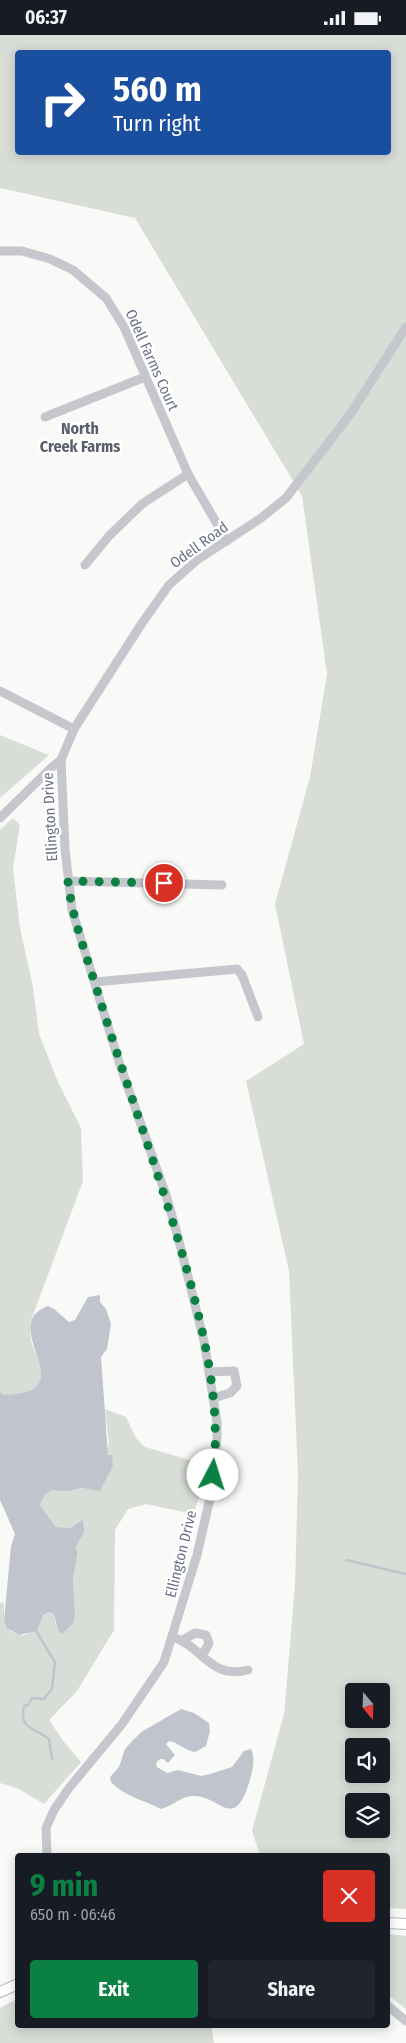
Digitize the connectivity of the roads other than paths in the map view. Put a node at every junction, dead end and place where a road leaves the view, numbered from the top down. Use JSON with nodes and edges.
{"nodes":[{"id":1,"x":0,"y":251,"type":"edge"},
{"id":2,"x":406,"y":327,"type":"edge"},
{"id":3,"x":146,"y":377,"type":"junction"},
{"id":4,"x":45,"y":417,"type":"dead end"},
{"id":5,"x":188,"y":474,"type":"junction"},
{"id":6,"x":227,"y":541,"type":"junction"},
{"id":7,"x":84,"y":565,"type":"dead end"},
{"id":8,"x":0,"y":691,"type":"edge"},
{"id":9,"x":74,"y":729,"type":"junction"},
{"id":10,"x":61,"y":760,"type":"junction"},
{"id":11,"x":0,"y":818,"type":"edge"},
{"id":12,"x":68,"y":881,"type":"junction"},
{"id":13,"x":222,"y":885,"type":"dead end"},
{"id":14,"x":95,"y":982,"type":"junction"},
{"id":15,"x":258,"y":1017,"type":"dead end"},
{"id":16,"x":209,"y":1373,"type":"junction"},
{"id":17,"x":213,"y":1398,"type":"junction"},
{"id":18,"x":214,"y":1463,"type":"junction"},
{"id":19,"x":213,"y":1475,"type":"junction"},
{"id":20,"x":173,"y":1637,"type":"junction"},
{"id":21,"x":183,"y":1640,"type":"junction"},
{"id":22,"x":202,"y":1657,"type":"junction"},
{"id":23,"x":248,"y":1670,"type":"dead end"},
{"id":24,"x":46,"y":1853,"type":"edge"},
{"id":25,"x":390,"y":1923,"type":"edge"},
{"id":26,"x":406,"y":1924,"type":"edge"},
{"id":27,"x":15,"y":1985,"type":"edge"},
{"id":28,"x":0,"y":1992,"type":"edge"},
{"id":29,"x":390,"y":2008,"type":"edge"},
{"id":30,"x":406,"y":2021,"type":"edge"}],
"edges":[{"from":1,"to":3,"type":"street","name":"Odell Farms Court"},
{"from":2,"to":6,"type":"street","name":"Odell Road"},
{"from":3,"to":4,"type":"street"},
{"from":3,"to":5,"type":"street","name":"Odell Farms Court"},
{"from":5,"to":6,"type":"street","name":"Odell Farms Court"},
{"from":5,"to":7,"type":"street"},
{"from":6,"to":9,"type":"street","name":"Odell Road"},
{"from":8,"to":9,"type":"street"},
{"from":9,"to":10,"type":"street","name":"Odell Road"},
{"from":10,"to":11,"type":"street","name":"Odell Road"},
{"from":10,"to":12,"type":"street","name":"Ellington Drive"},
{"from":12,"to":13,"type":"street"},
{"from":12,"to":14,"type":"street","name":"Ellington Drive"},
{"from":14,"to":15,"type":"street"},
{"from":14,"to":16,"type":"street","name":"Ellington Drive"},
{"from":16,"to":17,"type":"street","name":"Ellington Drive"},
{"from":16,"to":17,"type":"street"},
{"from":17,"to":18,"type":"street","name":"Ellington Drive"},
{"from":18,"to":19,"type":"street","name":"Ellington Drive"},
{"from":18,"to":19,"type":"street"},
{"from":19,"to":20,"type":"street","name":"Ellington Drive"},
{"from":20,"to":21,"type":"street"},
{"from":20,"to":24,"type":"street","name":"Ellington Drive"},
{"from":21,"to":22,"type":"street"},
{"from":21,"to":22,"type":"street"},
{"from":22,"to":23,"type":"street"},
{"from":25,"to":26,"type":"main road"},
{"from":27,"to":28,"type":"main road"},
{"from":29,"to":30,"type":"street"}]}
